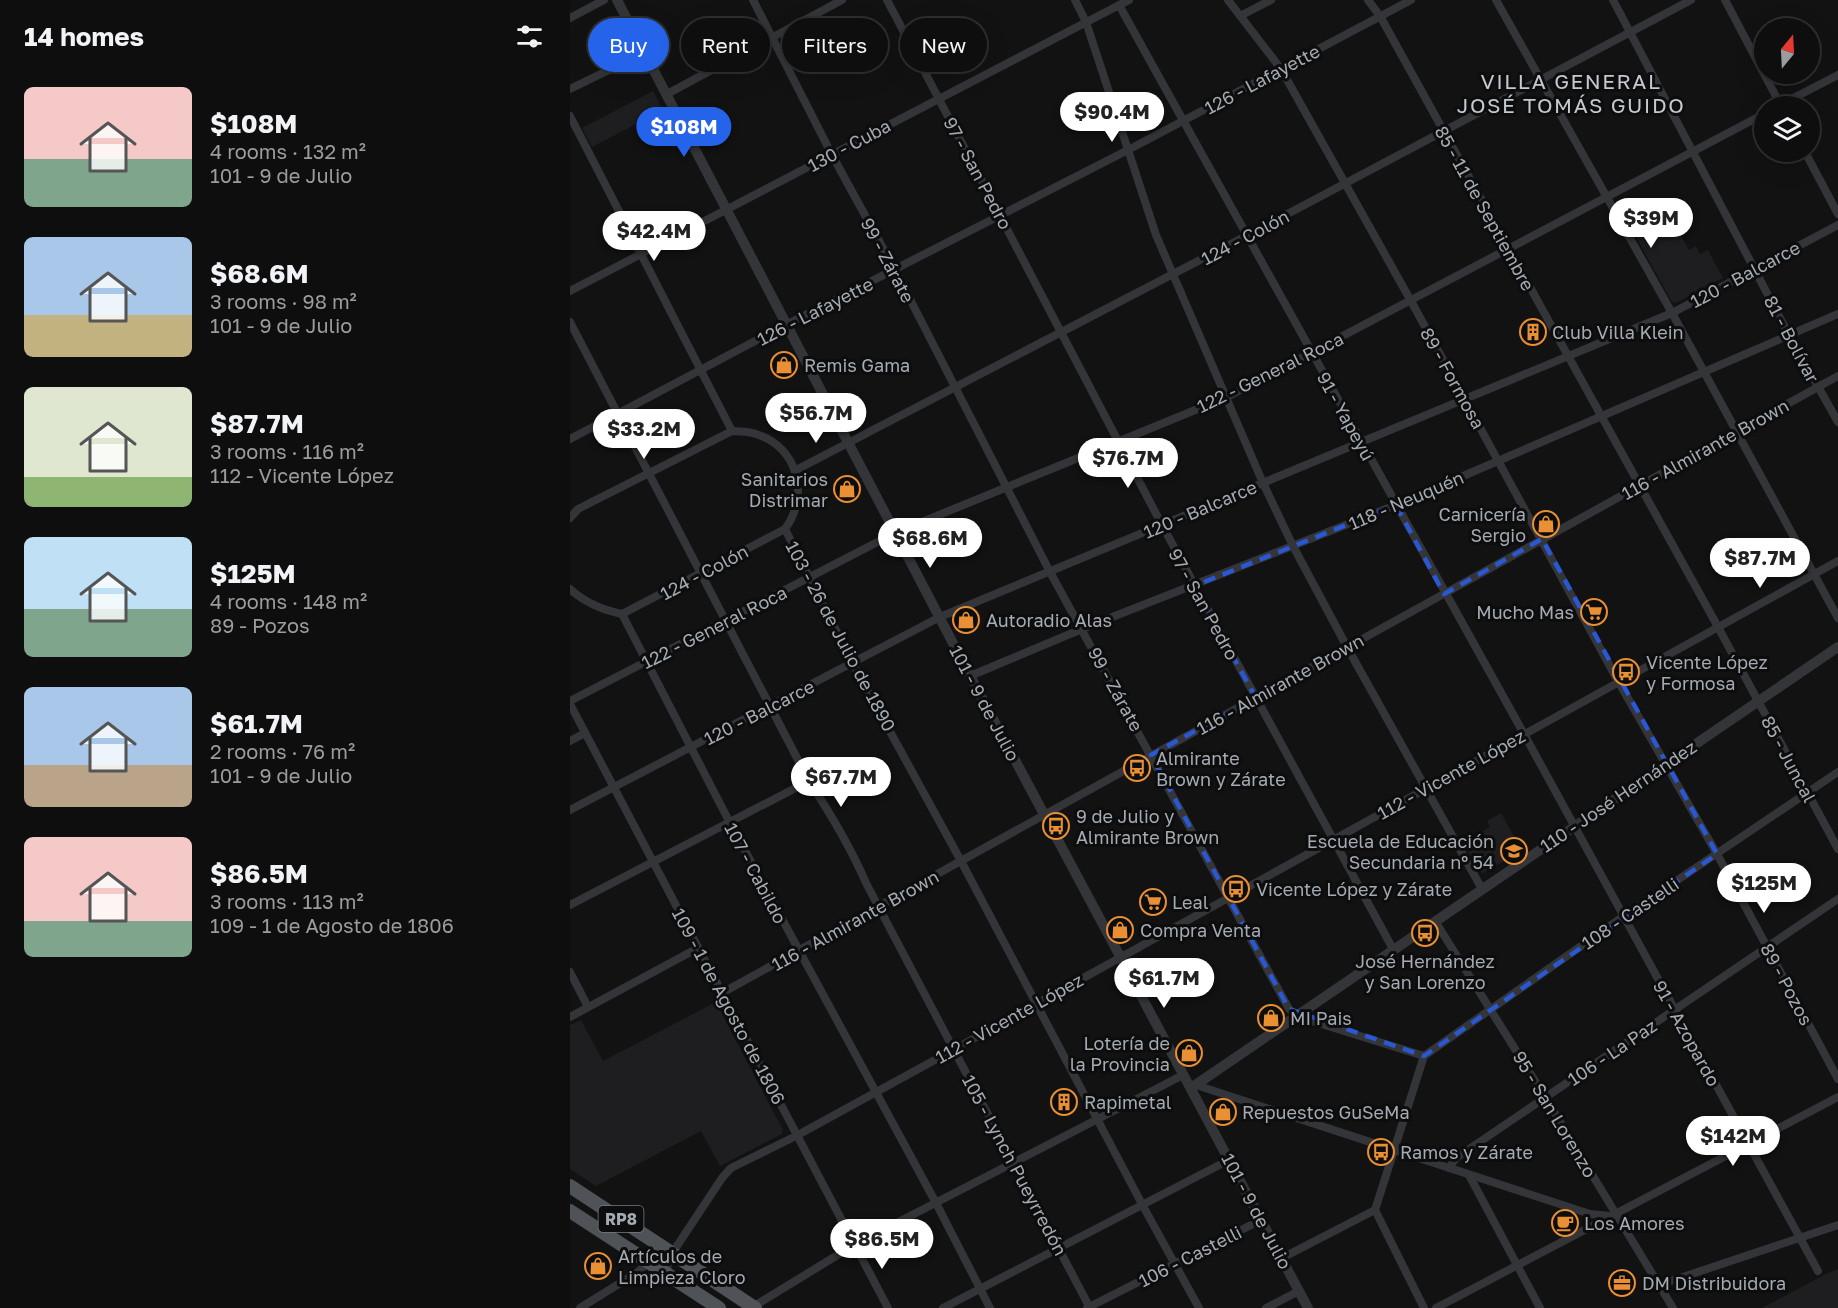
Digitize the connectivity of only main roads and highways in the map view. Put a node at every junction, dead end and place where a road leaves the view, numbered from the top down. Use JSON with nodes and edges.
{"nodes":[{"id":1,"x":570,"y":1186,"type":"edge"},
{"id":2,"x":570,"y":1211,"type":"edge"},
{"id":3,"x":753,"y":1307,"type":"edge"},
{"id":4,"x":719,"y":1308,"type":"edge"}],
"edges":[{"from":1,"to":3,"type":"main road","number":"RP8"},
{"from":2,"to":4,"type":"main road","number":"RP8"}]}
